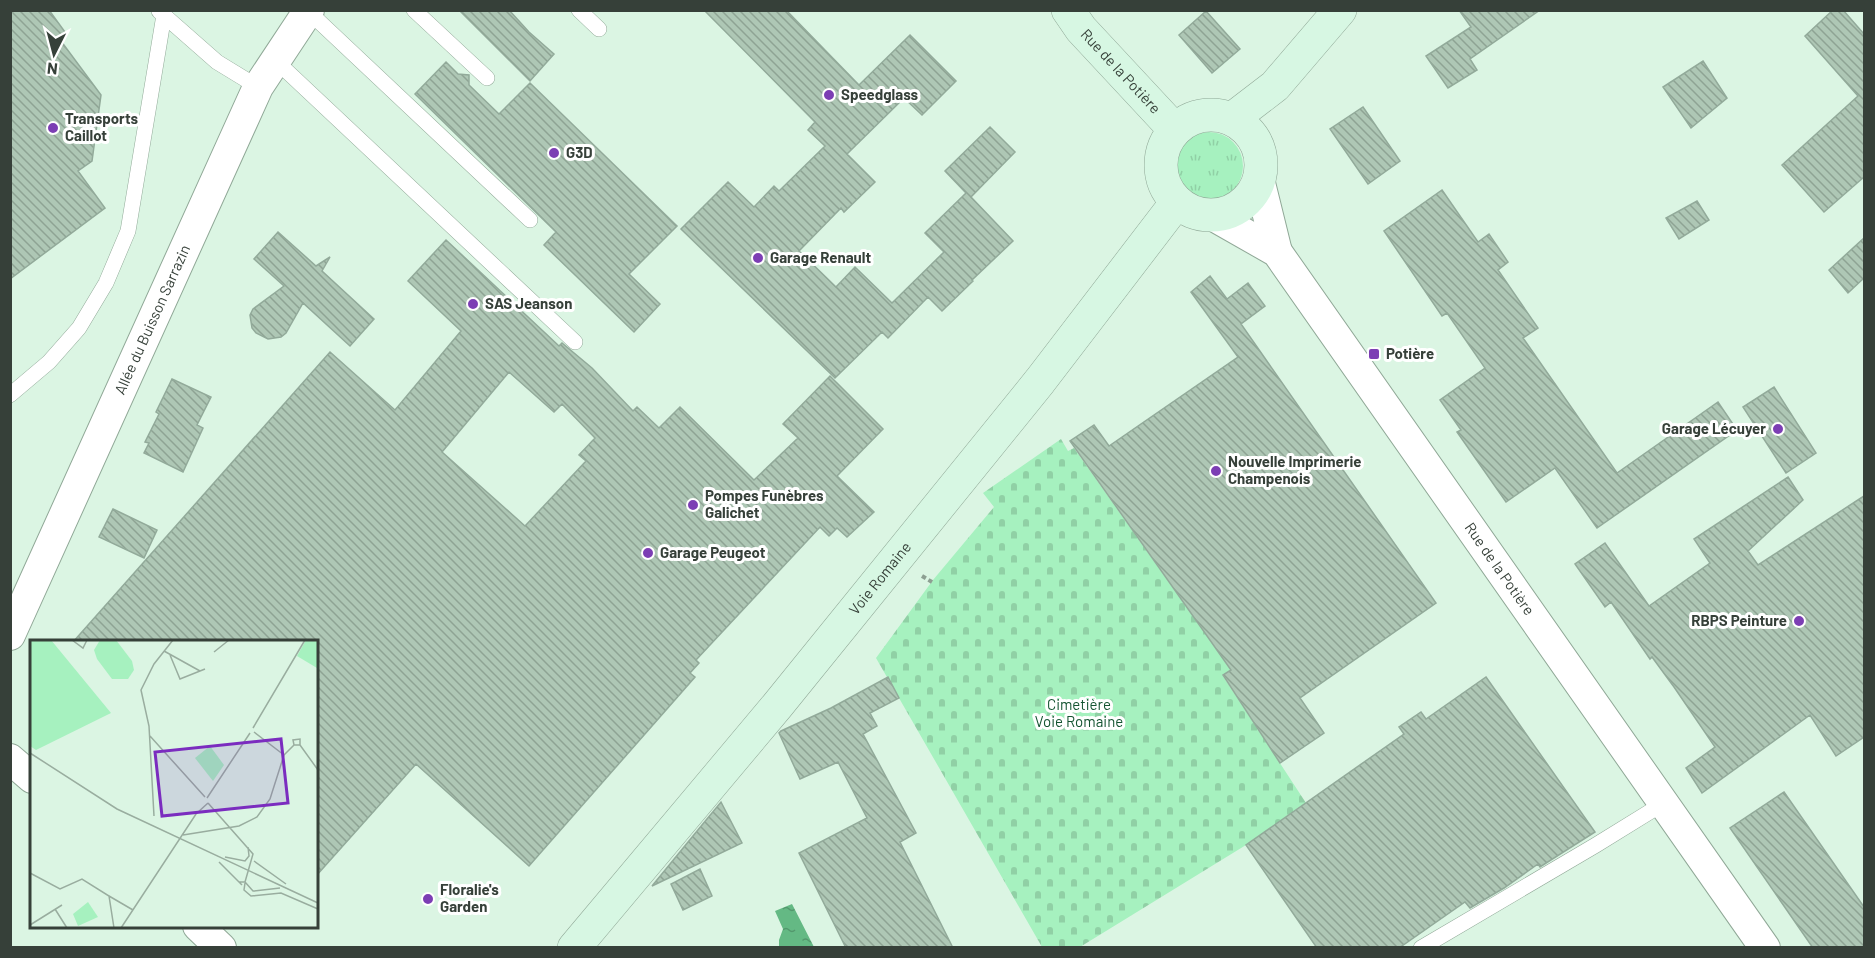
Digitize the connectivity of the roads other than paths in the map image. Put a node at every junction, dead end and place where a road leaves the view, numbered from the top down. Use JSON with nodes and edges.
{"nodes":[{"id":1,"x":414,"y":10,"type":"edge"},
{"id":2,"x":579,"y":10,"type":"edge"},
{"id":3,"x":1068,"y":10,"type":"edge"},
{"id":4,"x":1340,"y":10,"type":"edge"},
{"id":5,"x":309,"y":11,"type":"edge"},
{"id":6,"x":161,"y":13,"type":"edge"},
{"id":7,"x":599,"y":29,"type":"dead end"},
{"id":8,"x":275,"y":60,"type":"junction"},
{"id":9,"x":487,"y":78,"type":"dead end"},
{"id":10,"x":1275,"y":86,"type":"junction"},
{"id":11,"x":258,"y":87,"type":"junction"},
{"id":12,"x":1232,"y":119,"type":"junction"},
{"id":13,"x":1176,"y":129,"type":"junction"},
{"id":14,"x":1257,"y":145,"type":"junction"},
{"id":15,"x":1259,"y":179,"type":"junction"},
{"id":16,"x":1177,"y":202,"type":"junction"},
{"id":17,"x":1212,"y":215,"type":"junction"},
{"id":18,"x":530,"y":220,"type":"dead end"},
{"id":19,"x":1277,"y":252,"type":"junction"},
{"id":20,"x":575,"y":342,"type":"dead end"},
{"id":21,"x":10,"y":395,"type":"edge"},
{"id":22,"x":10,"y":635,"type":"edge"},
{"id":23,"x":1664,"y":803,"type":"junction"},
{"id":24,"x":199,"y":928,"type":"edge"},
{"id":25,"x":221,"y":948,"type":"edge"},
{"id":26,"x":574,"y":948,"type":"edge"},
{"id":27,"x":1421,"y":948,"type":"edge"},
{"id":28,"x":1765,"y":948,"type":"edge"}],
"edges":[{"from":1,"to":9,"type":"lane"},
{"from":2,"to":7,"type":"lane"},
{"from":3,"to":13,"type":"main road","name":"Rue de la Potière"},
{"from":4,"to":10,"type":"main road"},
{"from":5,"to":8,"type":"street","name":"Allée du Buisson Sarrazin"},
{"from":5,"to":18,"type":"lane"},
{"from":6,"to":11,"type":"lane"},
{"from":6,"to":21,"type":"lane"},
{"from":8,"to":11,"type":"street","name":"Allée du Buisson Sarrazin"},
{"from":8,"to":20,"type":"lane"},
{"from":10,"to":12,"type":"main road"},
{"from":10,"to":14,"type":"main road"},
{"from":11,"to":22,"type":"street","name":"Allée du Buisson Sarrazin"},
{"from":12,"to":13,"type":"main road"},
{"from":12,"to":14,"type":"main road"},
{"from":13,"to":16,"type":"main road"},
{"from":14,"to":15,"type":"main road"},
{"from":15,"to":17,"type":"main road"},
{"from":15,"to":19,"type":"street"},
{"from":16,"to":17,"type":"main road"},
{"from":16,"to":26,"type":"main road","name":"Voie Romaine"},
{"from":17,"to":19,"type":"street","name":"Rue de la Potière"},
{"from":19,"to":23,"type":"street","name":"Rue de la Potière"},
{"from":23,"to":27,"type":"lane"},
{"from":23,"to":28,"type":"street","name":"Rue de la Potière"},
{"from":24,"to":25,"type":"street"}]}
